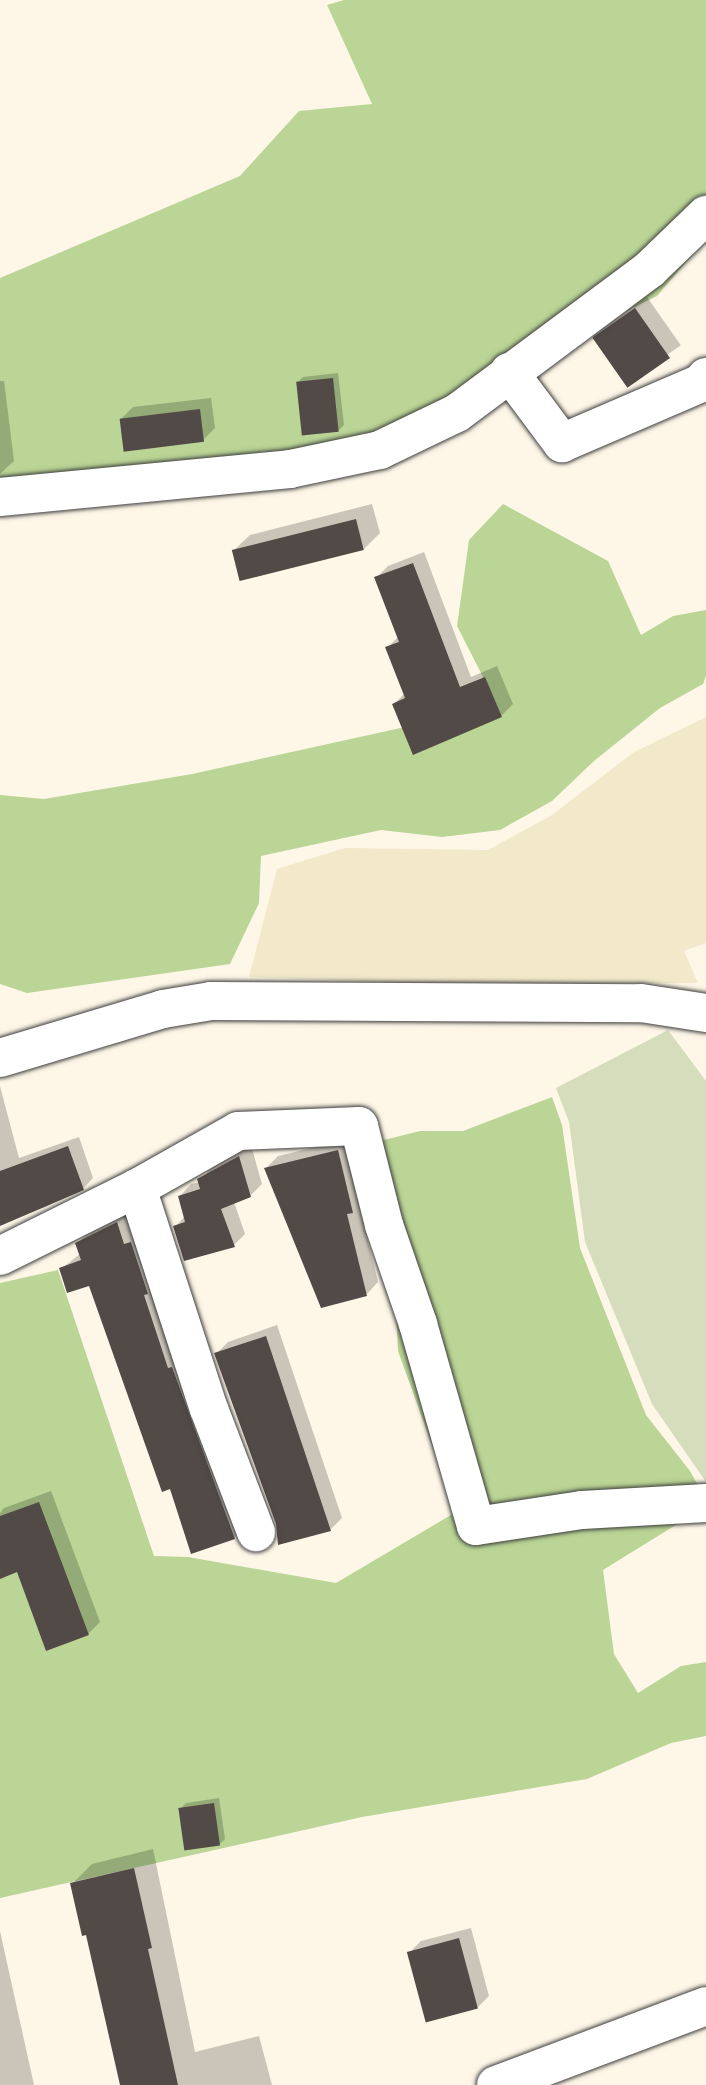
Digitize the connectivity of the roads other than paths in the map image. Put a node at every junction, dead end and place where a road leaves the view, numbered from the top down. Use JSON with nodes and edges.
{"nodes":[{"id":1,"x":706,"y":215,"type":"edge"},
{"id":2,"x":509,"y":372,"type":"junction"},
{"id":3,"x":706,"y":377,"type":"edge"},
{"id":4,"x":0,"y":497,"type":"edge"},
{"id":5,"x":706,"y":1013,"type":"edge"},
{"id":6,"x":0,"y":1058,"type":"edge"},
{"id":7,"x":137,"y":1188,"type":"junction"},
{"id":8,"x":0,"y":1256,"type":"edge"},
{"id":9,"x":706,"y":1503,"type":"edge"},
{"id":10,"x":256,"y":1532,"type":"dead end"},
{"id":11,"x":706,"y":2006,"type":"edge"},
{"id":12,"x":496,"y":2085,"type":"edge"}],
"edges":[{"from":1,"to":2,"type":"street"},
{"from":2,"to":3,"type":"street"},
{"from":2,"to":4,"type":"street"},
{"from":5,"to":6,"type":"street"},
{"from":7,"to":8,"type":"street"},
{"from":7,"to":9,"type":"street"},
{"from":7,"to":10,"type":"street"},
{"from":11,"to":12,"type":"street"}]}
